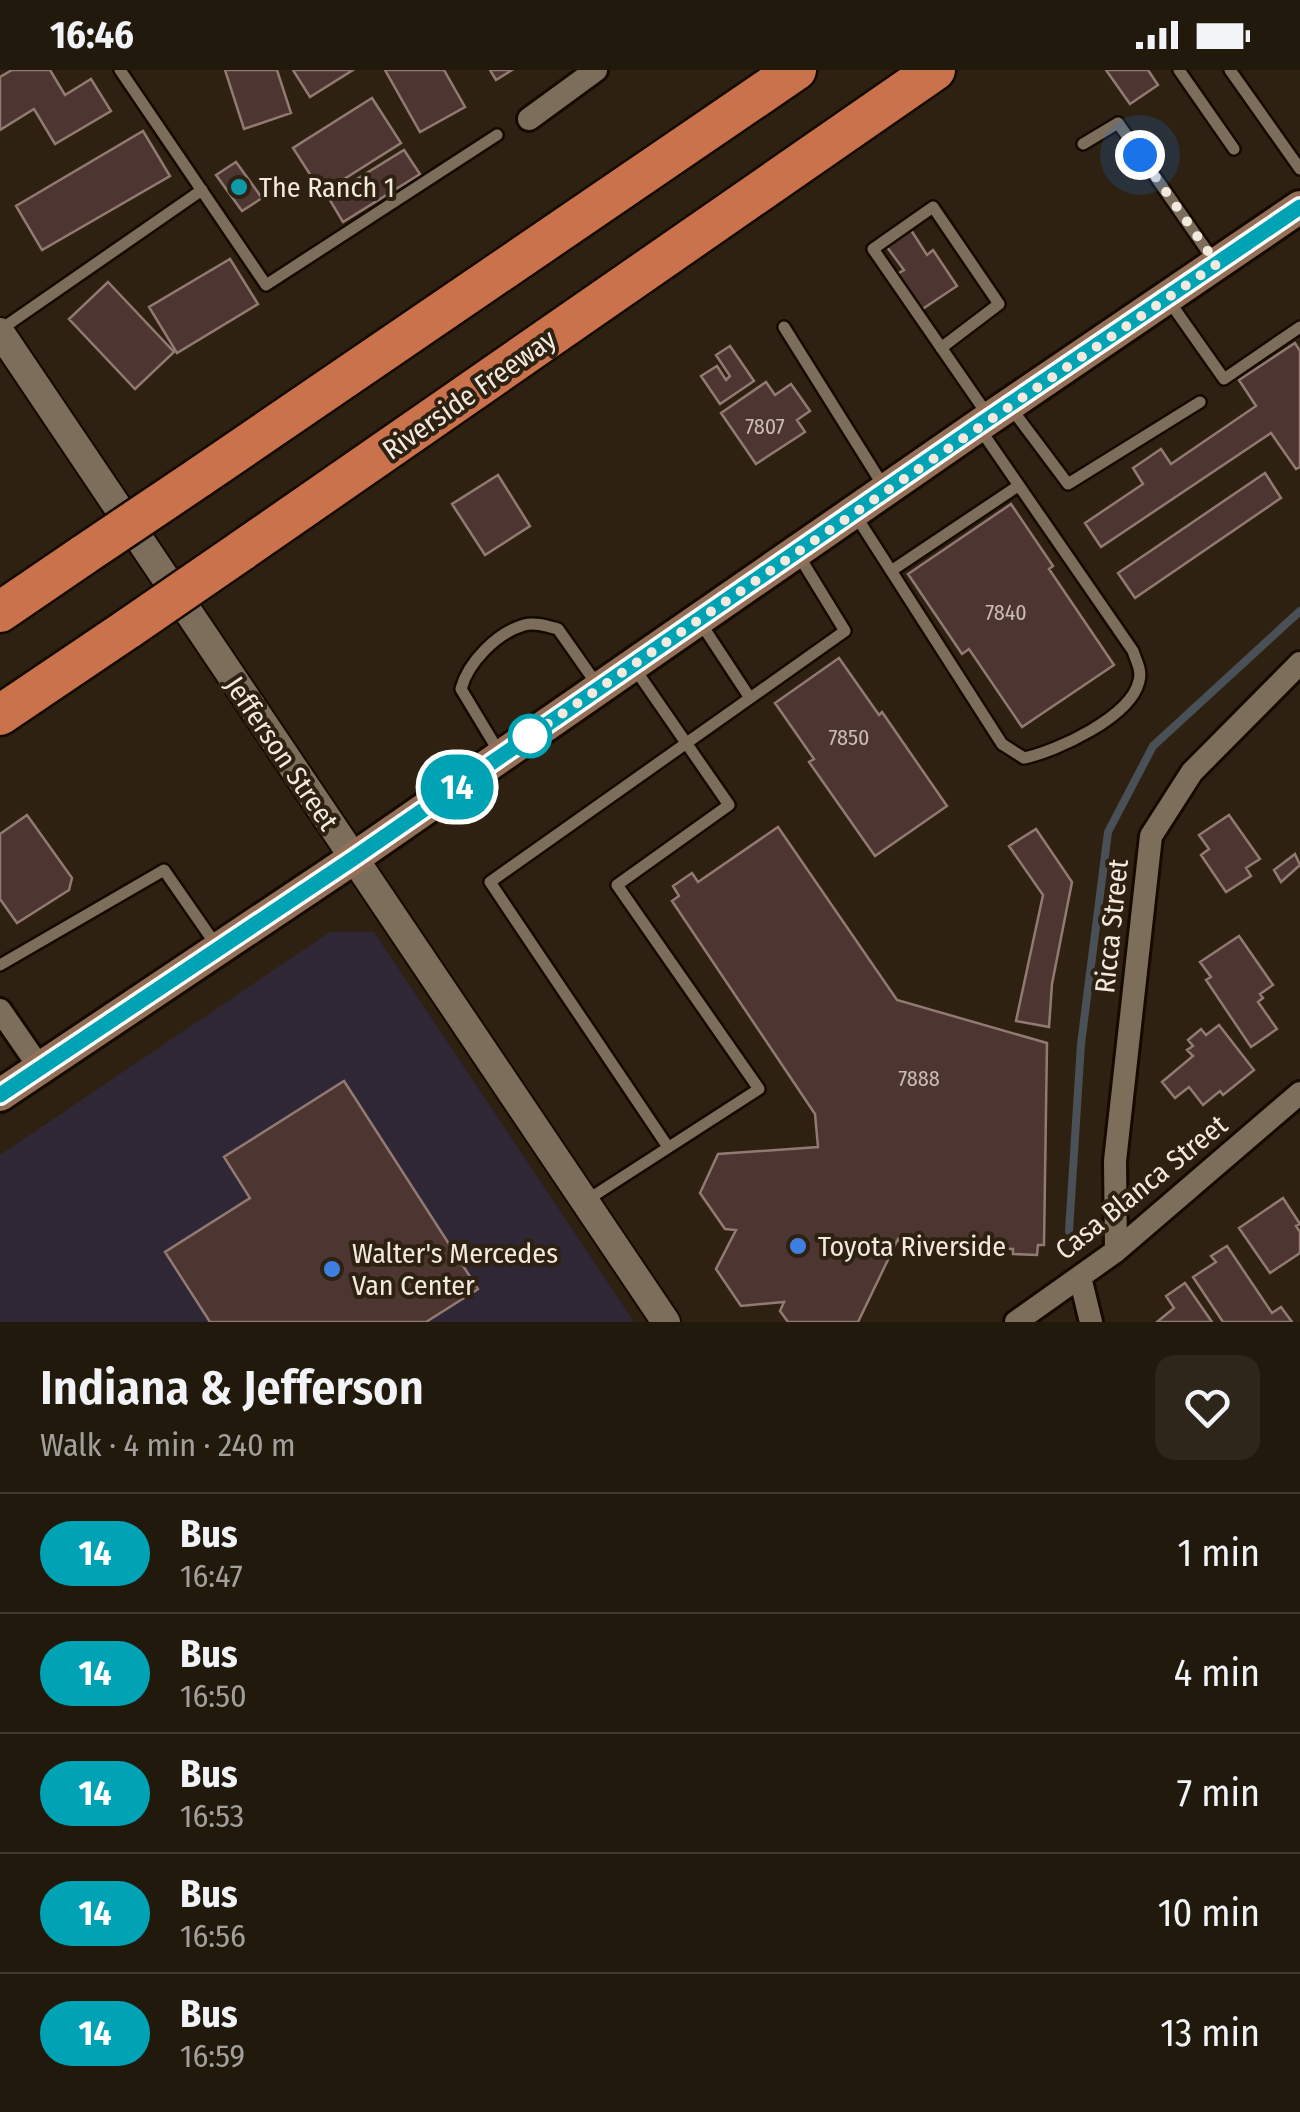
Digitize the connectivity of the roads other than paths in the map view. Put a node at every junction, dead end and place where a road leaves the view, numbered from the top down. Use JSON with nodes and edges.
{"nodes":[{"id":1,"x":120,"y":70,"type":"edge"},
{"id":2,"x":596,"y":70,"type":"edge"},
{"id":3,"x":796,"y":70,"type":"edge"},
{"id":4,"x":936,"y":70,"type":"edge"},
{"id":5,"x":1180,"y":70,"type":"edge"},
{"id":6,"x":1230,"y":70,"type":"edge"},
{"id":7,"x":529,"y":119,"type":"dead end"},
{"id":8,"x":497,"y":136,"type":"dead end"},
{"id":9,"x":1082,"y":144,"type":"dead end"},
{"id":10,"x":1234,"y":148,"type":"dead end"},
{"id":11,"x":1300,"y":169,"type":"edge"},
{"id":12,"x":202,"y":190,"type":"junction"},
{"id":13,"x":1300,"y":208,"type":"edge"},
{"id":14,"x":1217,"y":264,"type":"junction"},
{"id":15,"x":1167,"y":298,"type":"junction"},
{"id":16,"x":1300,"y":327,"type":"edge"},
{"id":17,"x":784,"y":328,"type":"dead end"},
{"id":18,"x":0,"y":331,"type":"edge"},
{"id":19,"x":940,"y":348,"type":"junction"},
{"id":20,"x":1200,"y":402,"type":"dead end"},
{"id":21,"x":992,"y":416,"type":"junction"},
{"id":22,"x":1018,"y":486,"type":"junction"},
{"id":23,"x":886,"y":490,"type":"junction"},
{"id":24,"x":853,"y":512,"type":"junction"},
{"id":25,"x":796,"y":553,"type":"junction"},
{"id":26,"x":891,"y":570,"type":"junction"},
{"id":27,"x":0,"y":612,"type":"edge"},
{"id":28,"x":698,"y":620,"type":"junction"},
{"id":29,"x":1300,"y":663,"type":"edge"},
{"id":30,"x":632,"y":665,"type":"junction"},
{"id":31,"x":599,"y":688,"type":"junction"},
{"id":32,"x":750,"y":698,"type":"junction"},
{"id":33,"x":0,"y":715,"type":"edge"},
{"id":34,"x":686,"y":742,"type":"junction"},
{"id":35,"x":502,"y":756,"type":"junction"},
{"id":36,"x":354,"y":858,"type":"junction"},
{"id":37,"x":218,"y":948,"type":"junction"},
{"id":38,"x":0,"y":965,"type":"edge"},
{"id":39,"x":0,"y":1010,"type":"edge"},
{"id":40,"x":40,"y":1068,"type":"junction"},
{"id":41,"x":1300,"y":1093,"type":"edge"},
{"id":42,"x":0,"y":1095,"type":"edge"},
{"id":43,"x":668,"y":1147,"type":"junction"},
{"id":44,"x":585,"y":1201,"type":"junction"},
{"id":45,"x":1116,"y":1250,"type":"junction"},
{"id":46,"x":1080,"y":1278,"type":"junction"},
{"id":47,"x":666,"y":1322,"type":"edge"},
{"id":48,"x":1016,"y":1322,"type":"edge"},
{"id":49,"x":1091,"y":1322,"type":"edge"}],
"edges":[{"from":1,"to":12,"type":"lane"},
{"from":2,"to":7,"type":"street"},
{"from":3,"to":27,"type":"highway","bridge":true},
{"from":4,"to":33,"type":"highway","name":"Riverside Freeway","bridge":true},
{"from":5,"to":10,"type":"lane"},
{"from":6,"to":11,"type":"lane"},
{"from":8,"to":12,"type":"lane"},
{"from":9,"to":14,"type":"lane"},
{"from":12,"to":18,"type":"lane"},
{"from":13,"to":14,"type":"main road"},
{"from":14,"to":15,"type":"main road"},
{"from":15,"to":16,"type":"lane"},
{"from":15,"to":21,"type":"main road"},
{"from":17,"to":23,"type":"lane"},
{"from":18,"to":36,"type":"street","name":"Jefferson Street"},
{"from":19,"to":19,"type":"lane"},
{"from":19,"to":21,"type":"lane"},
{"from":20,"to":21,"type":"lane"},
{"from":21,"to":22,"type":"lane"},
{"from":21,"to":23,"type":"main road"},
{"from":22,"to":26,"type":"lane"},
{"from":22,"to":26,"type":"lane"},
{"from":23,"to":24,"type":"main road"},
{"from":24,"to":25,"type":"main road"},
{"from":24,"to":26,"type":"lane"},
{"from":25,"to":28,"type":"main road"},
{"from":25,"to":32,"type":"lane"},
{"from":28,"to":30,"type":"main road"},
{"from":28,"to":32,"type":"lane"},
{"from":29,"to":45,"type":"street","name":"Ricca Street"},
{"from":30,"to":31,"type":"main road"},
{"from":30,"to":34,"type":"lane"},
{"from":31,"to":35,"type":"main road"},
{"from":31,"to":35,"type":"lane"},
{"from":32,"to":34,"type":"lane"},
{"from":34,"to":43,"type":"lane"},
{"from":34,"to":43,"type":"lane"},
{"from":35,"to":36,"type":"main road"},
{"from":36,"to":37,"type":"main road"},
{"from":36,"to":44,"type":"street","name":"Jefferson Street"},
{"from":37,"to":38,"type":"lane"},
{"from":37,"to":40,"type":"main road"},
{"from":39,"to":40,"type":"street"},
{"from":40,"to":42,"type":"main road"},
{"from":41,"to":45,"type":"street","name":"Casa Blanca Street"},
{"from":43,"to":44,"type":"lane"},
{"from":44,"to":47,"type":"street","name":"Jefferson Street"},
{"from":45,"to":46,"type":"street","name":"Casa Blanca Street"},
{"from":46,"to":48,"type":"street","name":"Casa Blanca Street"},
{"from":46,"to":49,"type":"street"}]}
